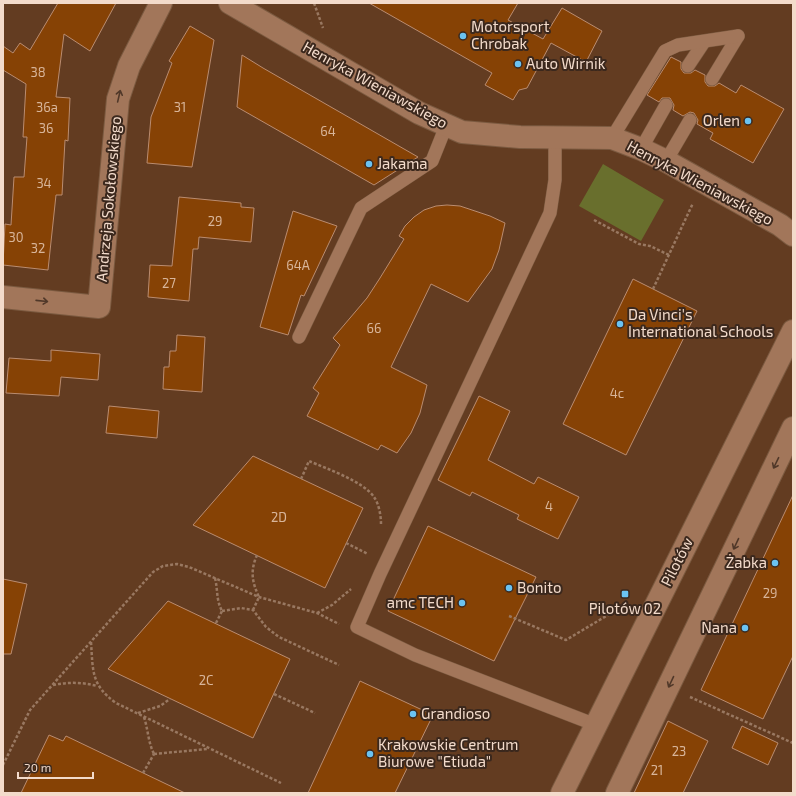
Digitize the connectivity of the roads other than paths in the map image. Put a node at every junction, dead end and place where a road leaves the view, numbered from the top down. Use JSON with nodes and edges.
{"nodes":[{"id":1,"x":161,"y":3,"type":"edge"},
{"id":2,"x":230,"y":3,"type":"edge"},
{"id":3,"x":704,"y":42,"type":"junction"},
{"id":4,"x":688,"y":66,"type":"dead end"},
{"id":5,"x":712,"y":79,"type":"dead end"},
{"id":6,"x":666,"y":105,"type":"dead end"},
{"id":7,"x":690,"y":120,"type":"dead end"},
{"id":8,"x":446,"y":126,"type":"junction"},
{"id":9,"x":555,"y":137,"type":"junction"},
{"id":10,"x":612,"y":138,"type":"junction"},
{"id":11,"x":641,"y":149,"type":"junction"},
{"id":12,"x":666,"y":161,"type":"junction"},
{"id":13,"x":793,"y":235,"type":"edge"},
{"id":14,"x":3,"y":297,"type":"edge"},
{"id":15,"x":793,"y":331,"type":"edge"},
{"id":16,"x":299,"y":337,"type":"dead end"},
{"id":17,"x":793,"y":428,"type":"edge"},
{"id":18,"x":596,"y":725,"type":"junction"},
{"id":19,"x":562,"y":793,"type":"edge"},
{"id":20,"x":617,"y":793,"type":"edge"}],
"edges":[{"from":14,"to":1,"type":"street","name":"Andrzeja Sokołowskiego","one_way":true},
{"from":2,"to":8,"type":"street","name":"Henryka Wieniawskiego"},
{"from":3,"to":4,"type":"lane"},
{"from":3,"to":5,"type":"lane"},
{"from":3,"to":10,"type":"lane"},
{"from":6,"to":11,"type":"lane"},
{"from":7,"to":12,"type":"lane"},
{"from":8,"to":9,"type":"street","name":"Henryka Wieniawskiego"},
{"from":8,"to":16,"type":"lane"},
{"from":9,"to":10,"type":"street","name":"Henryka Wieniawskiego"},
{"from":9,"to":18,"type":"lane"},
{"from":10,"to":11,"type":"street","name":"Henryka Wieniawskiego"},
{"from":11,"to":12,"type":"street","name":"Henryka Wieniawskiego"},
{"from":12,"to":13,"type":"street","name":"Henryka Wieniawskiego"},
{"from":15,"to":18,"type":"street","name":"Pilotów"},
{"from":17,"to":20,"type":"street","one_way":true},
{"from":18,"to":19,"type":"street","name":"Pilotów"}]}
